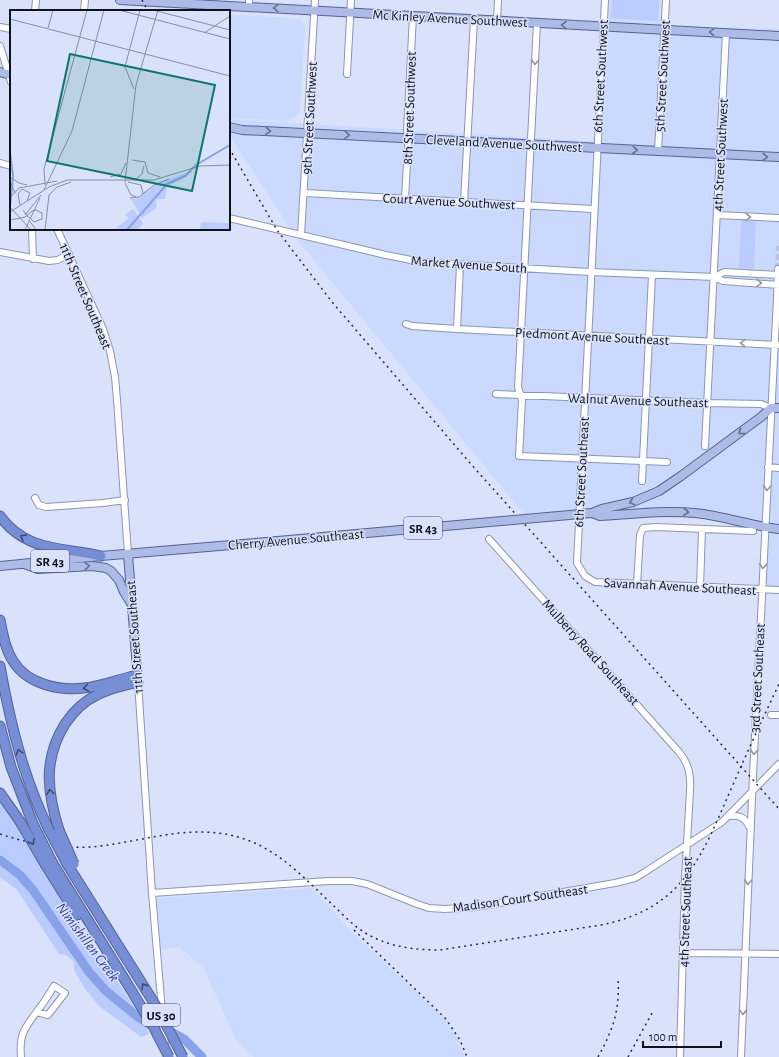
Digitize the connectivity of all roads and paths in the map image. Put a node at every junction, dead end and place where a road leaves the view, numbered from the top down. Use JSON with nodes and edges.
{"nodes":[{"id":1,"x":36,"y":0,"type":"edge"},
{"id":2,"x":85,"y":0,"type":"edge"},
{"id":3,"x":120,"y":0,"type":"edge"},
{"id":4,"x":315,"y":0,"type":"edge"},
{"id":5,"x":351,"y":0,"type":"edge"},
{"id":6,"x":498,"y":0,"type":"edge"},
{"id":7,"x":605,"y":0,"type":"edge"},
{"id":8,"x":666,"y":0,"type":"edge"},
{"id":9,"x":164,"y":1,"type":"edge"},
{"id":10,"x":249,"y":3,"type":"edge"},
{"id":11,"x":35,"y":10,"type":"edge"},
{"id":12,"x":84,"y":10,"type":"edge"},
{"id":13,"x":314,"y":11,"type":"junction"},
{"id":14,"x":350,"y":13,"type":"junction"},
{"id":15,"x":413,"y":16,"type":"junction"},
{"id":16,"x":474,"y":20,"type":"junction"},
{"id":17,"x":497,"y":21,"type":"junction"},
{"id":18,"x":537,"y":23,"type":"junction"},
{"id":19,"x":0,"y":27,"type":"edge"},
{"id":20,"x":603,"y":27,"type":"junction"},
{"id":21,"x":10,"y":29,"type":"edge"},
{"id":22,"x":664,"y":30,"type":"junction"},
{"id":23,"x":726,"y":33,"type":"junction"},
{"id":24,"x":779,"y":36,"type":"edge"},
{"id":25,"x":0,"y":46,"type":"edge"},
{"id":26,"x":0,"y":72,"type":"edge"},
{"id":27,"x":347,"y":74,"type":"dead end"},
{"id":28,"x":10,"y":77,"type":"edge"},
{"id":29,"x":230,"y":127,"type":"edge"},
{"id":30,"x":308,"y":133,"type":"junction"},
{"id":31,"x":407,"y":138,"type":"junction"},
{"id":32,"x":467,"y":142,"type":"junction"},
{"id":33,"x":530,"y":145,"type":"junction"},
{"id":34,"x":596,"y":148,"type":"junction"},
{"id":35,"x":658,"y":151,"type":"junction"},
{"id":36,"x":720,"y":154,"type":"junction"},
{"id":37,"x":779,"y":157,"type":"edge"},
{"id":38,"x":304,"y":193,"type":"junction"},
{"id":39,"x":405,"y":199,"type":"junction"},
{"id":40,"x":464,"y":202,"type":"junction"},
{"id":41,"x":527,"y":205,"type":"junction"},
{"id":42,"x":593,"y":209,"type":"junction"},
{"id":43,"x":718,"y":216,"type":"junction"},
{"id":44,"x":231,"y":218,"type":"edge"},
{"id":45,"x":779,"y":218,"type":"edge"},
{"id":46,"x":32,"y":230,"type":"edge"},
{"id":47,"x":57,"y":230,"type":"edge"},
{"id":48,"x":301,"y":235,"type":"junction"},
{"id":49,"x":0,"y":252,"type":"edge"},
{"id":50,"x":69,"y":254,"type":"junction"},
{"id":51,"x":33,"y":259,"type":"junction"},
{"id":52,"x":460,"y":265,"type":"junction"},
{"id":53,"x":524,"y":268,"type":"junction"},
{"id":54,"x":590,"y":272,"type":"junction"},
{"id":55,"x":739,"y":273,"type":"junction"},
{"id":56,"x":652,"y":275,"type":"junction"},
{"id":57,"x":714,"y":277,"type":"junction"},
{"id":58,"x":778,"y":278,"type":"edge"},
{"id":59,"x":739,"y":282,"type":"junction"},
{"id":60,"x":406,"y":324,"type":"dead end"},
{"id":61,"x":457,"y":329,"type":"junction"},
{"id":62,"x":521,"y":332,"type":"junction"},
{"id":63,"x":587,"y":335,"type":"junction"},
{"id":64,"x":649,"y":339,"type":"junction"},
{"id":65,"x":711,"y":342,"type":"junction"},
{"id":66,"x":777,"y":345,"type":"edge"},
{"id":67,"x":496,"y":394,"type":"dead end"},
{"id":68,"x":520,"y":395,"type":"junction"},
{"id":69,"x":584,"y":397,"type":"junction"},
{"id":70,"x":646,"y":400,"type":"junction"},
{"id":71,"x":707,"y":403,"type":"junction"},
{"id":72,"x":775,"y":408,"type":"edge"},
{"id":73,"x":705,"y":446,"type":"dead end"},
{"id":74,"x":581,"y":459,"type":"junction"},
{"id":75,"x":643,"y":462,"type":"junction"},
{"id":76,"x":667,"y":462,"type":"dead end"},
{"id":77,"x":768,"y":467,"type":"junction"},
{"id":78,"x":779,"y":468,"type":"edge"},
{"id":79,"x":642,"y":481,"type":"dead end"},
{"id":80,"x":35,"y":498,"type":"dead end"},
{"id":81,"x":125,"y":500,"type":"junction"},
{"id":82,"x":592,"y":513,"type":"junction"},
{"id":83,"x":0,"y":516,"type":"edge"},
{"id":84,"x":765,"y":527,"type":"junction"},
{"id":85,"x":702,"y":529,"type":"junction"},
{"id":86,"x":779,"y":529,"type":"edge"},
{"id":87,"x":753,"y":531,"type":"dead end"},
{"id":88,"x":490,"y":539,"type":"dead end"},
{"id":89,"x":128,"y":554,"type":"junction"},
{"id":90,"x":101,"y":556,"type":"junction"},
{"id":91,"x":21,"y":563,"type":"junction"},
{"id":92,"x":0,"y":566,"type":"edge"},
{"id":93,"x":584,"y":574,"type":"joint"},
{"id":94,"x":637,"y":584,"type":"junction"},
{"id":95,"x":700,"y":587,"type":"junction"},
{"id":96,"x":762,"y":590,"type":"junction"},
{"id":97,"x":779,"y":590,"type":"edge"},
{"id":98,"x":132,"y":605,"type":"junction"},
{"id":99,"x":0,"y":620,"type":"edge"},
{"id":100,"x":0,"y":666,"type":"edge"},
{"id":101,"x":138,"y":678,"type":"junction"},
{"id":102,"x":771,"y":715,"type":"dead end"},
{"id":103,"x":779,"y":715,"type":"edge"},
{"id":104,"x":0,"y":726,"type":"edge"},
{"id":105,"x":779,"y":764,"type":"edge"},
{"id":106,"x":689,"y":768,"type":"joint"},
{"id":107,"x":752,"y":791,"type":"junction"},
{"id":108,"x":0,"y":793,"type":"edge"},
{"id":109,"x":728,"y":816,"type":"junction"},
{"id":110,"x":750,"y":828,"type":"junction"},
{"id":111,"x":688,"y":845,"type":"junction"},
{"id":112,"x":49,"y":864,"type":"junction"},
{"id":113,"x":71,"y":864,"type":"junction"},
{"id":114,"x":152,"y":893,"type":"junction"},
{"id":115,"x":683,"y":953,"type":"junction"},
{"id":116,"x":745,"y":954,"type":"junction"},
{"id":117,"x":779,"y":954,"type":"edge"},
{"id":118,"x":37,"y":1012,"type":"junction"},
{"id":119,"x":21,"y":1056,"type":"edge"},
{"id":120,"x":13,"y":1057,"type":"edge"},
{"id":121,"x":168,"y":1057,"type":"edge"},
{"id":122,"x":183,"y":1057,"type":"edge"},
{"id":123,"x":680,"y":1057,"type":"edge"},
{"id":124,"x":741,"y":1057,"type":"edge"}],
"edges":[{"from":1,"to":11,"type":"street"},
{"from":2,"to":12,"type":"street"},
{"from":3,"to":9,"type":"main road","name":"Mc Kinley Avenue Southwest"},
{"from":4,"to":13,"type":"street","name":"9th Street Southwest"},
{"from":5,"to":14,"type":"street"},
{"from":6,"to":17,"type":"street"},
{"from":7,"to":20,"type":"street","name":"6th Street Southwest"},
{"from":8,"to":22,"type":"street","name":"5th Street Southwest"},
{"from":9,"to":10,"type":"main road","name":"Mc Kinley Avenue Southwest"},
{"from":13,"to":10,"type":"main road","name":"Mc Kinley Avenue Southwest","one_way":true},
{"from":13,"to":14,"type":"main road","name":"Mc Kinley Avenue Southwest"},
{"from":13,"to":30,"type":"street","name":"9th Street Southwest"},
{"from":14,"to":15,"type":"main road","name":"Mc Kinley Avenue Southwest"},
{"from":14,"to":27,"type":"street"},
{"from":15,"to":16,"type":"main road","name":"Mc Kinley Avenue Southwest"},
{"from":15,"to":31,"type":"street","name":"8th Street Southwest"},
{"from":16,"to":17,"type":"main road","name":"Mc Kinley Avenue Southwest"},
{"from":16,"to":32,"type":"street"},
{"from":17,"to":18,"type":"main road","name":"Mc Kinley Avenue Southwest"},
{"from":20,"to":18,"type":"main road","name":"Mc Kinley Avenue Southwest","one_way":true},
{"from":18,"to":33,"type":"street","one_way":true},
{"from":19,"to":21,"type":"street"},
{"from":20,"to":22,"type":"main road","name":"Mc Kinley Avenue Southwest"},
{"from":20,"to":34,"type":"street","name":"6th Street Southwest"},
{"from":23,"to":22,"type":"main road","name":"Mc Kinley Avenue Southwest","one_way":true},
{"from":22,"to":35,"type":"street","name":"5th Street Southwest"},
{"from":23,"to":24,"type":"main road","name":"Mc Kinley Avenue Southwest"},
{"from":23,"to":36,"type":"street","name":"4th Street Southwest"},
{"from":25,"to":28,"type":"street"},
{"from":26,"to":28,"type":"main road"},
{"from":29,"to":30,"type":"main road","name":"Cleveland Avenue Southwest","one_way":true},
{"from":30,"to":31,"type":"main road","name":"Cleveland Avenue Southwest","one_way":true},
{"from":30,"to":38,"type":"street","name":"9th Street Southwest"},
{"from":31,"to":32,"type":"main road","name":"Cleveland Avenue Southwest"},
{"from":31,"to":39,"type":"street","name":"8th Street Southwest"},
{"from":32,"to":33,"type":"main road","name":"Cleveland Avenue Southwest"},
{"from":32,"to":40,"type":"street"},
{"from":33,"to":34,"type":"main road","name":"Cleveland Avenue Southwest"},
{"from":33,"to":41,"type":"street"},
{"from":34,"to":35,"type":"main road","name":"Cleveland Avenue Southwest","one_way":true},
{"from":34,"to":42,"type":"street","name":"6th Street Southwest"},
{"from":35,"to":36,"type":"main road","name":"Cleveland Avenue Southwest"},
{"from":36,"to":37,"type":"main road","name":"Cleveland Avenue Southwest","one_way":true},
{"from":36,"to":43,"type":"street","name":"4th Street Southwest"},
{"from":38,"to":39,"type":"street","name":"Court Avenue Southwest"},
{"from":38,"to":48,"type":"street","name":"9th Street Southwest"},
{"from":39,"to":40,"type":"street","name":"Court Avenue Southwest"},
{"from":40,"to":41,"type":"street","name":"Court Avenue Southwest"},
{"from":41,"to":42,"type":"street","name":"Court Avenue Southwest"},
{"from":41,"to":53,"type":"street"},
{"from":42,"to":54,"type":"street","name":"6th Street Southwest"},
{"from":43,"to":45,"type":"street","one_way":true},
{"from":43,"to":57,"type":"street","name":"4th Street Southwest"},
{"from":44,"to":48,"type":"street","name":"Market Avenue South"},
{"from":46,"to":51,"type":"street"},
{"from":47,"to":50,"type":"street","name":"11th Street Southeast"},
{"from":48,"to":52,"type":"street","name":"Market Avenue South"},
{"from":49,"to":51,"type":"street"},
{"from":50,"to":51,"type":"street"},
{"from":50,"to":81,"type":"street","name":"11th Street Southeast"},
{"from":52,"to":53,"type":"street","name":"Market Avenue South"},
{"from":52,"to":61,"type":"street"},
{"from":53,"to":54,"type":"street","name":"Market Avenue South"},
{"from":53,"to":62,"type":"street"},
{"from":54,"to":56,"type":"street","name":"Market Avenue South"},
{"from":54,"to":63,"type":"street","name":"6th Street Southeast"},
{"from":55,"to":57,"type":"street","name":"Market Avenue South"},
{"from":55,"to":58,"type":"street","name":"Market Avenue South"},
{"from":55,"to":59,"type":"street"},
{"from":56,"to":57,"type":"street","name":"Market Avenue South"},
{"from":56,"to":64,"type":"street"},
{"from":57,"to":59,"type":"street","name":"Market Avenue South"},
{"from":57,"to":65,"type":"street"},
{"from":59,"to":58,"type":"street","name":"Market Avenue South","one_way":true},
{"from":58,"to":66,"type":"street","name":"3rd Street Southeast"},
{"from":60,"to":61,"type":"street","name":"Piedmont Avenue Southeast"},
{"from":61,"to":62,"type":"street","name":"Piedmont Avenue Southeast"},
{"from":62,"to":63,"type":"street","name":"Piedmont Avenue Southeast"},
{"from":62,"to":68,"type":"street"},
{"from":63,"to":64,"type":"street","name":"Piedmont Avenue Southeast"},
{"from":63,"to":69,"type":"street","name":"6th Street Southeast"},
{"from":64,"to":65,"type":"street","name":"Piedmont Avenue Southeast"},
{"from":64,"to":70,"type":"street"},
{"from":66,"to":65,"type":"street","name":"Piedmont Avenue Southeast","one_way":true},
{"from":65,"to":71,"type":"street"},
{"from":66,"to":72,"type":"street","name":"3rd Street Southeast"},
{"from":67,"to":68,"type":"street","name":"Walnut Avenue Southeast"},
{"from":68,"to":69,"type":"street","name":"Walnut Avenue Southeast"},
{"from":68,"to":74,"type":"street"},
{"from":69,"to":70,"type":"street","name":"Walnut Avenue Southeast"},
{"from":69,"to":74,"type":"street","name":"6th Street Southeast"},
{"from":70,"to":71,"type":"street","name":"Walnut Avenue Southeast"},
{"from":70,"to":75,"type":"street"},
{"from":71,"to":72,"type":"street","name":"Walnut Avenue Southeast"},
{"from":71,"to":73,"type":"street"},
{"from":72,"to":77,"type":"street","name":"3rd Street Southeast"},
{"from":72,"to":82,"type":"main road","name":"Cherry Avenue Southeast","number":"SR 43","one_way":true},
{"from":74,"to":75,"type":"street"},
{"from":74,"to":93,"type":"street","name":"6th Street Southeast"},
{"from":75,"to":76,"type":"street"},
{"from":75,"to":79,"type":"street"},
{"from":77,"to":78,"type":"street"},
{"from":77,"to":84,"type":"street","name":"3rd Street Southeast","one_way":true},
{"from":80,"to":81,"type":"street"},
{"from":81,"to":89,"type":"street","name":"11th Street Southeast"},
{"from":82,"to":84,"type":"main road","name":"Cherry Avenue Southeast","number":"SR 43","one_way":true},
{"from":82,"to":89,"type":"main road","name":"Cherry Avenue Southeast","number":"SR 43","bridge":true},
{"from":90,"to":83,"type":"highway","one_way":true},
{"from":84,"to":86,"type":"main road","name":"Cherry Avenue Southeast","number":"SR 43"},
{"from":84,"to":96,"type":"street","name":"3rd Street Southeast","one_way":true},
{"from":85,"to":87,"type":"street"},
{"from":85,"to":94,"type":"street"},
{"from":85,"to":95,"type":"street"},
{"from":88,"to":106,"type":"street","name":"Mulberry Road Southeast"},
{"from":89,"to":90,"type":"main road","name":"Cherry Avenue Southeast","number":"SR 43"},
{"from":89,"to":98,"type":"main road","name":"11th Street Southeast"},
{"from":90,"to":91,"type":"main road","name":"Cherry Avenue Southeast","number":"SR 43"},
{"from":91,"to":92,"type":"main road","name":"Cherry Avenue Southeast","number":"SR 43"},
{"from":91,"to":98,"type":"main road","one_way":true},
{"from":93,"to":94,"type":"street","name":"Savannah Avenue Southeast"},
{"from":94,"to":95,"type":"street","name":"Savannah Avenue Southeast"},
{"from":95,"to":96,"type":"street","name":"Savannah Avenue Southeast"},
{"from":96,"to":97,"type":"street","name":"Savannah Avenue Southeast"},
{"from":96,"to":107,"type":"street","name":"3rd Street Southeast","one_way":true},
{"from":98,"to":101,"type":"main road","name":"11th Street Southeast"},
{"from":101,"to":99,"type":"highway","one_way":true},
{"from":113,"to":100,"type":"highway","number":"US 30","one_way":true,"bridge":true},
{"from":113,"to":101,"type":"highway","one_way":true,"bridge":true},
{"from":101,"to":114,"type":"street","name":"11th Street Southeast"},
{"from":102,"to":103,"type":"street"},
{"from":104,"to":112,"type":"highway","number":"US 30","bridge":true},
{"from":105,"to":107,"type":"street","name":"Madison Court Southeast"},
{"from":106,"to":111,"type":"street","name":"4th Street Southeast"},
{"from":107,"to":109,"type":"street","name":"Madison Court Southeast"},
{"from":107,"to":110,"type":"street","name":"3rd Street Southeast"},
{"from":108,"to":112,"type":"highway","one_way":true,"bridge":true},
{"from":109,"to":110,"type":"street"},
{"from":109,"to":111,"type":"street","name":"Madison Court Southeast"},
{"from":110,"to":116,"type":"street","name":"3rd Street Southeast","one_way":true},
{"from":111,"to":114,"type":"street","name":"Madison Court Southeast"},
{"from":111,"to":115,"type":"street","name":"4th Street Southeast"},
{"from":112,"to":121,"type":"highway","number":"US 30","bridge":true},
{"from":122,"to":113,"type":"highway","number":"US 30","one_way":true,"bridge":true},
{"from":114,"to":121,"type":"street","name":"11th Street Southeast","bridge":true},
{"from":115,"to":116,"type":"street"},
{"from":115,"to":123,"type":"street","name":"4th Street Southeast"},
{"from":116,"to":117,"type":"street"},
{"from":116,"to":124,"type":"street","name":"3rd Street Southeast","one_way":true},
{"from":118,"to":118,"type":"street"},
{"from":118,"to":119,"type":"street"},
{"from":119,"to":120,"type":"street"}]}
